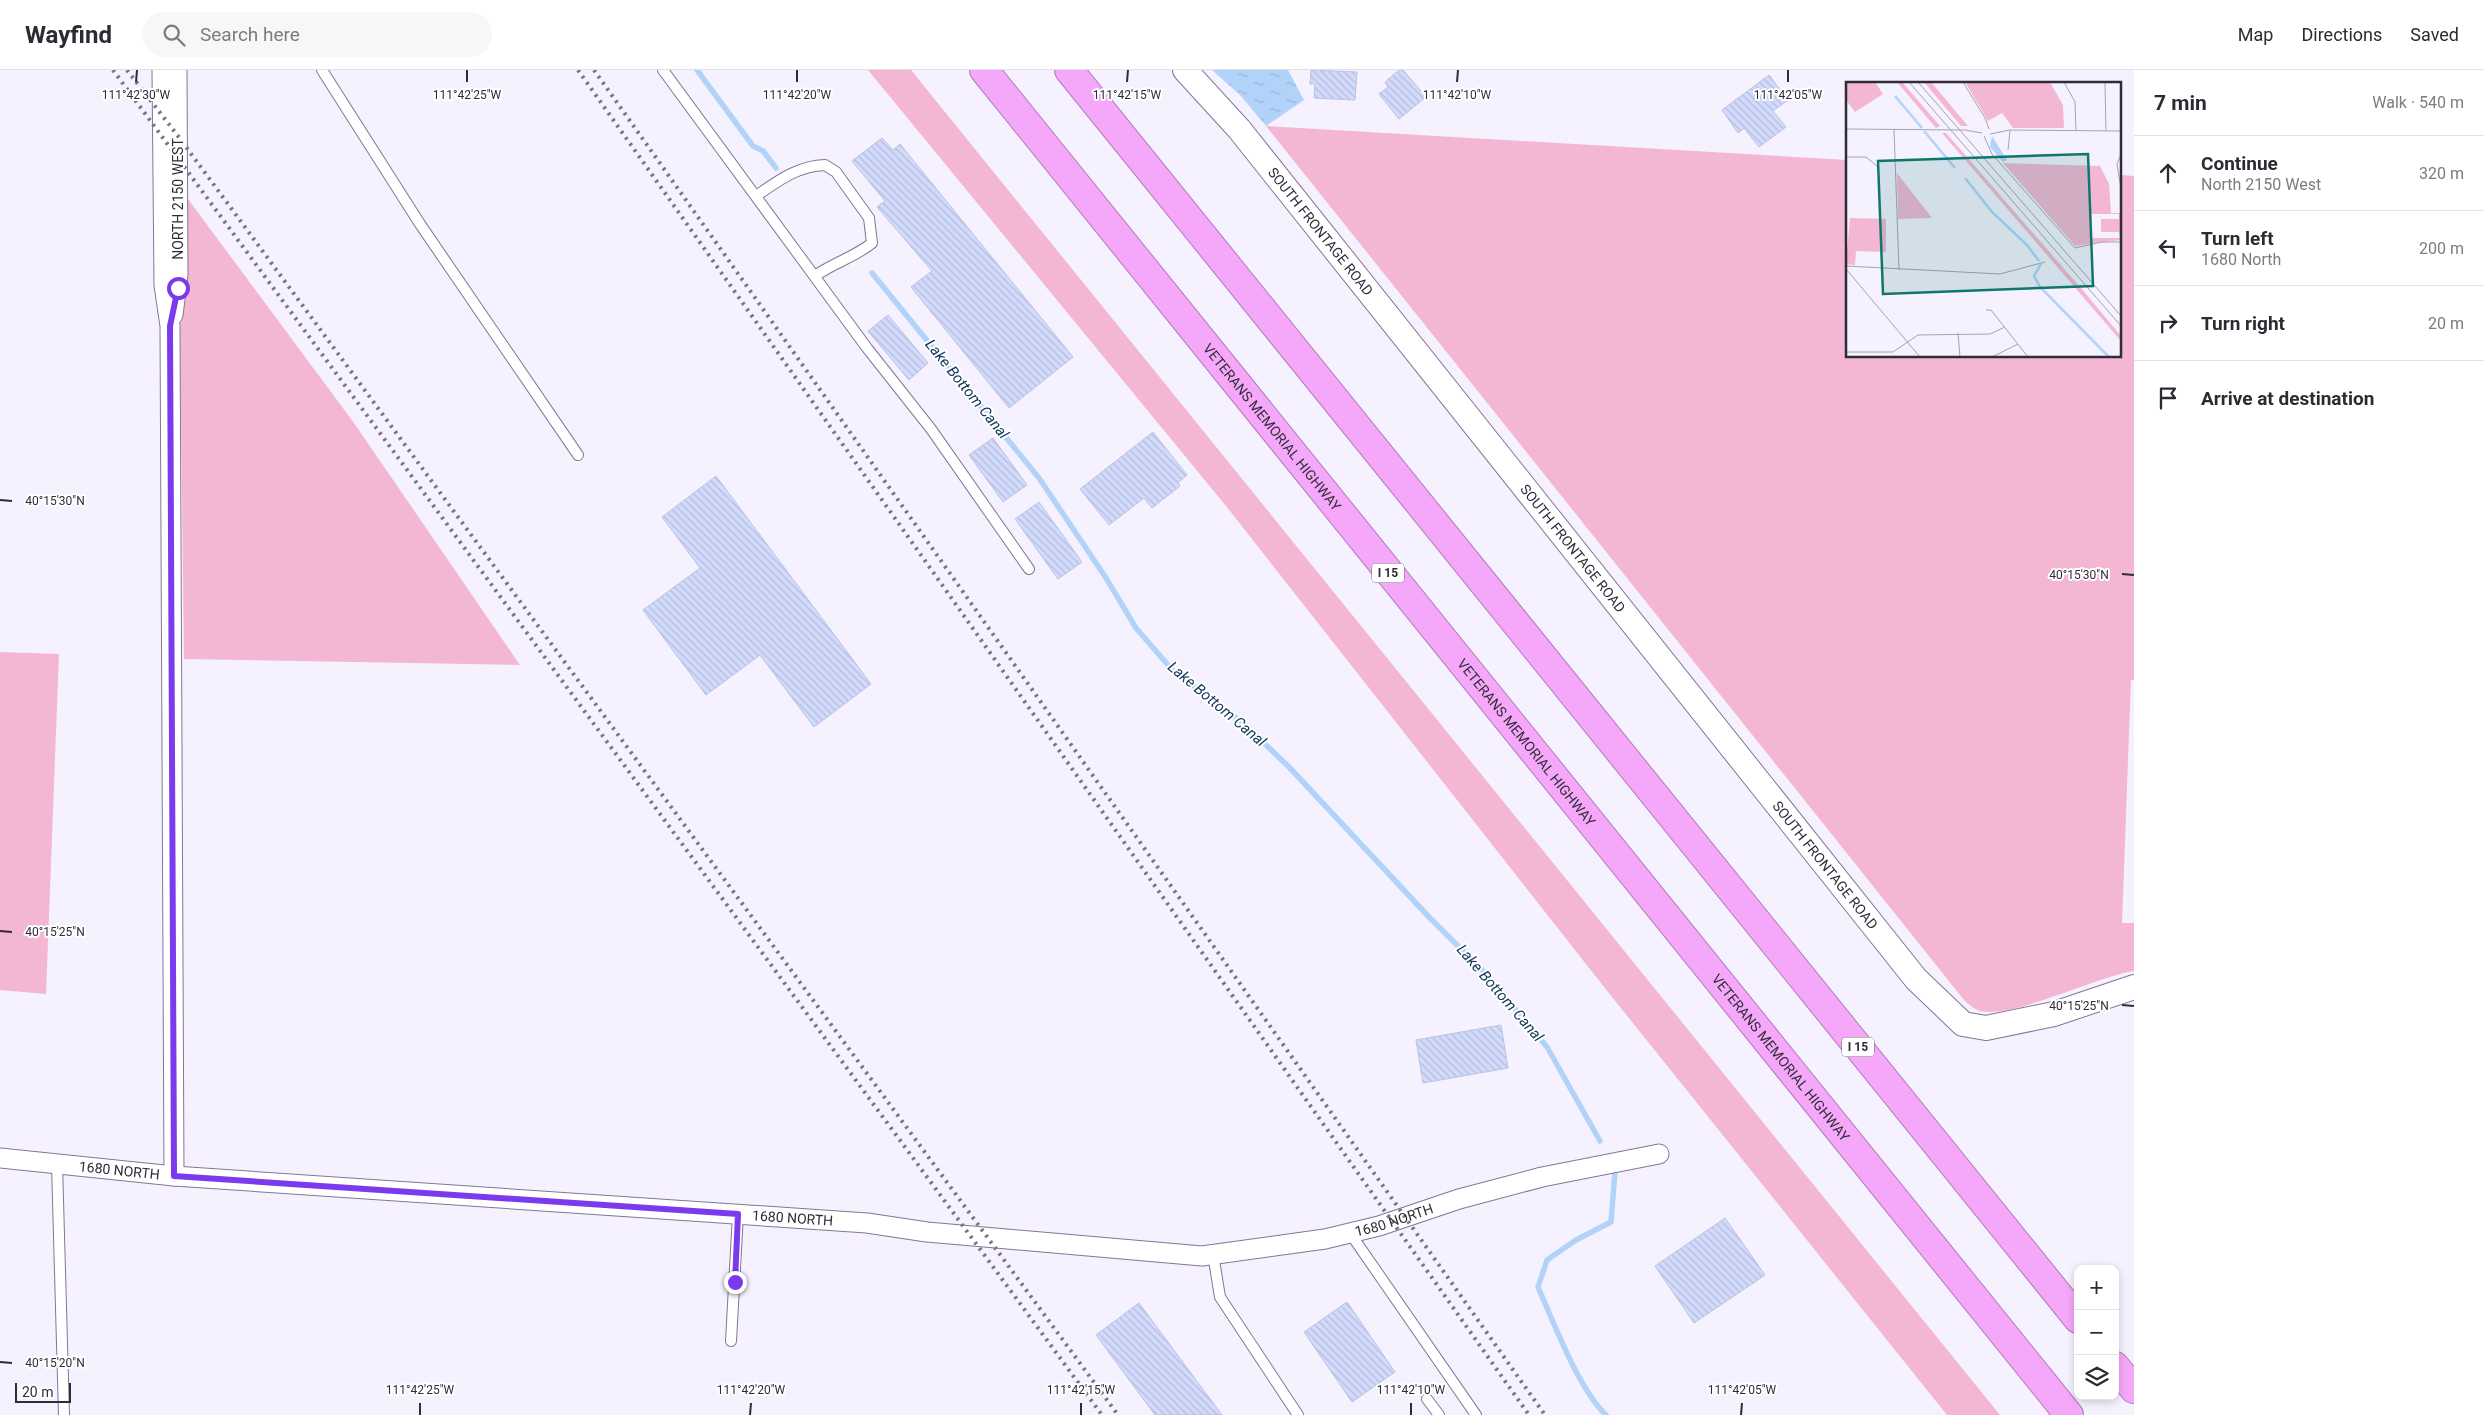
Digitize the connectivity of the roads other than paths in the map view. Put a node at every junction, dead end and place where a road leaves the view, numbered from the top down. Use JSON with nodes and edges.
{"nodes":[{"id":1,"x":162,"y":70,"type":"edge"},
{"id":2,"x":178,"y":70,"type":"edge"},
{"id":3,"x":322,"y":70,"type":"edge"},
{"id":4,"x":663,"y":70,"type":"edge"},
{"id":5,"x":984,"y":70,"type":"edge"},
{"id":6,"x":1069,"y":70,"type":"edge"},
{"id":7,"x":1185,"y":70,"type":"edge"},
{"id":8,"x":756,"y":196,"type":"junction"},
{"id":9,"x":815,"y":276,"type":"junction"},
{"id":10,"x":170,"y":326,"type":"junction"},
{"id":11,"x":578,"y":455,"type":"dead end"},
{"id":12,"x":1029,"y":569,"type":"dead end"},
{"id":13,"x":2134,"y":987,"type":"edge"},
{"id":14,"x":1659,"y":1154,"type":"dead end"},
{"id":15,"x":0,"y":1158,"type":"edge"},
{"id":16,"x":57,"y":1164,"type":"junction"},
{"id":17,"x":174,"y":1176,"type":"junction"},
{"id":18,"x":738,"y":1214,"type":"junction"},
{"id":19,"x":1350,"y":1232,"type":"junction"},
{"id":20,"x":1213,"y":1254,"type":"junction"},
{"id":21,"x":2074,"y":1314,"type":"edge"},
{"id":22,"x":731,"y":1341,"type":"dead end"},
{"id":23,"x":2119,"y":1371,"type":"edge"},
{"id":24,"x":2134,"y":1389,"type":"edge"},
{"id":25,"x":1427,"y":1399,"type":"dead end"},
{"id":26,"x":64,"y":1415,"type":"edge"},
{"id":27,"x":1298,"y":1415,"type":"edge"},
{"id":28,"x":1439,"y":1415,"type":"edge"},
{"id":29,"x":1476,"y":1415,"type":"edge"},
{"id":30,"x":2069,"y":1415,"type":"edge"}],
"edges":[{"from":1,"to":10,"type":"street","name":"NORTH 2150 WEST"},
{"from":2,"to":10,"type":"street","name":"NORTH 2150 WEST"},
{"from":3,"to":11,"type":"lane"},
{"from":4,"to":8,"type":"lane"},
{"from":5,"to":30,"type":"highway","name":"VETERANS MEMORIAL HIGHWAY","number":"I 15"},
{"from":6,"to":21,"type":"highway","number":"I 15"},
{"from":7,"to":13,"type":"street","name":"SOUTH FRONTAGE ROAD"},
{"from":8,"to":9,"type":"lane"},
{"from":8,"to":9,"type":"lane"},
{"from":9,"to":12,"type":"lane"},
{"from":10,"to":17,"type":"street","name":"NORTH 2150 WEST"},
{"from":14,"to":19,"type":"street","name":"1680 NORTH"},
{"from":15,"to":16,"type":"street","name":"1680 NORTH"},
{"from":16,"to":17,"type":"street","name":"1680 NORTH"},
{"from":16,"to":26,"type":"lane"},
{"from":17,"to":18,"type":"street","name":"1680 NORTH"},
{"from":18,"to":20,"type":"street","name":"1680 NORTH"},
{"from":18,"to":22,"type":"lane"},
{"from":19,"to":20,"type":"street","name":"1680 NORTH"},
{"from":19,"to":29,"type":"lane"},
{"from":20,"to":27,"type":"lane"},
{"from":23,"to":24,"type":"highway"},
{"from":25,"to":28,"type":"lane"}]}
